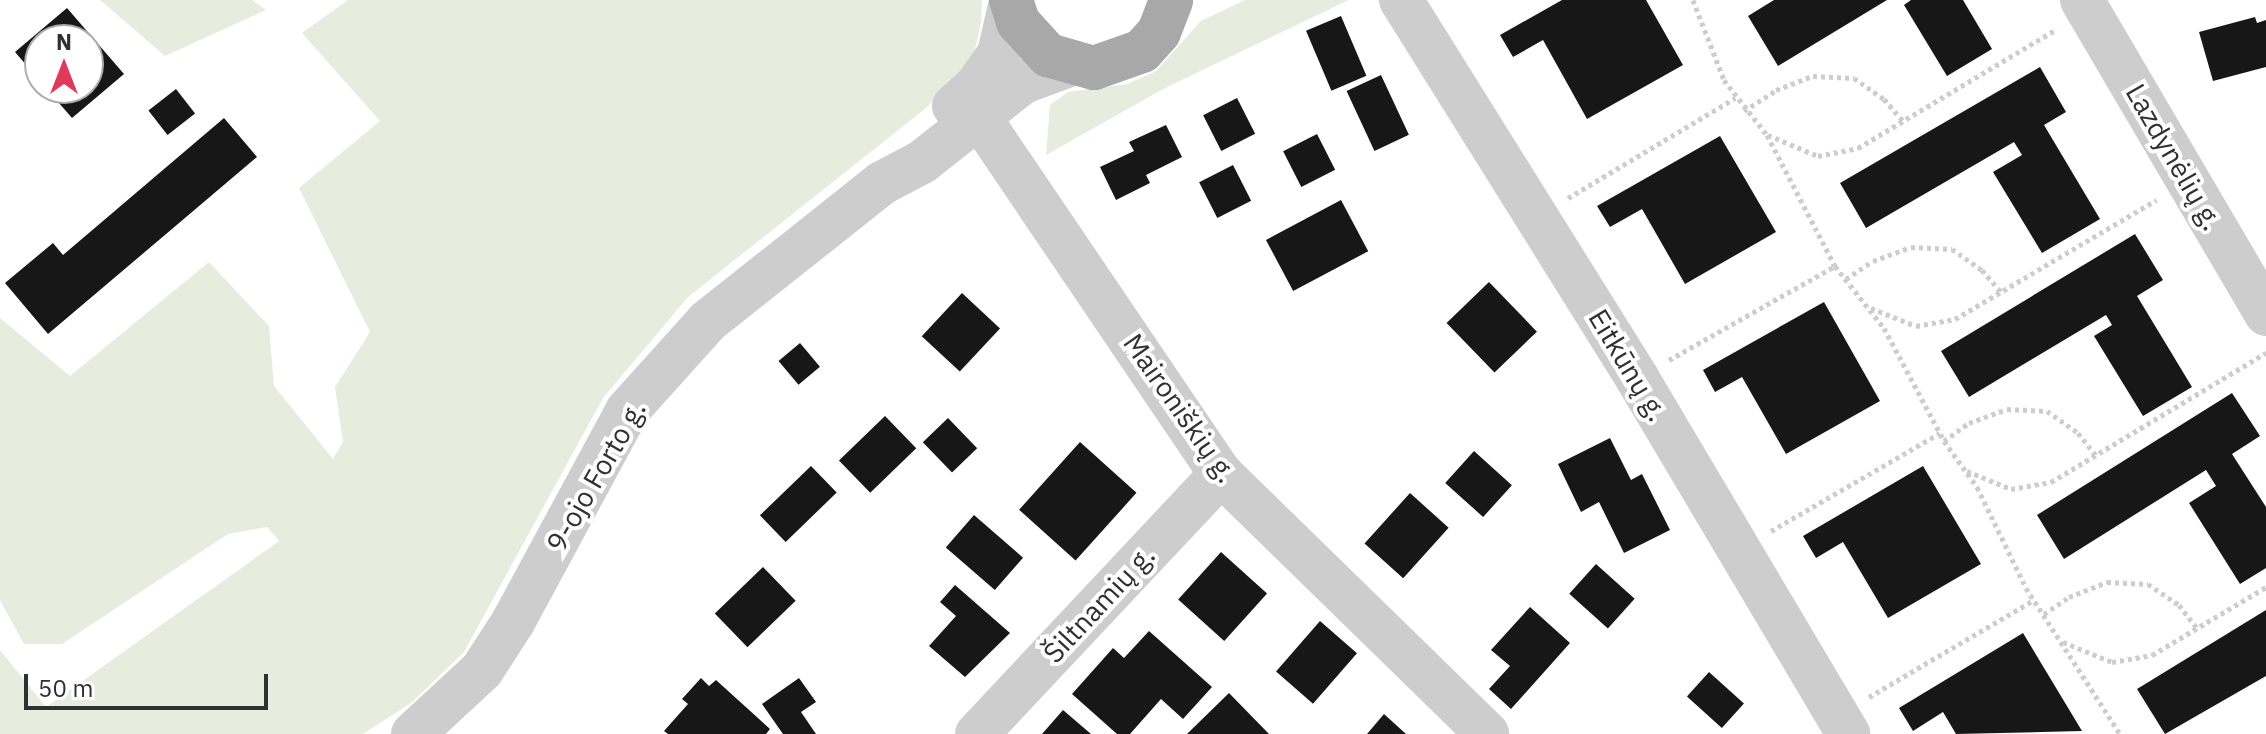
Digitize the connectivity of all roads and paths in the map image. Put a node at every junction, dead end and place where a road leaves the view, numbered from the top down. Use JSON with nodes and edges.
{"nodes":[{"id":1,"x":1011,"y":0,"type":"edge"},
{"id":2,"x":1199,"y":0,"type":"edge"},
{"id":3,"x":1401,"y":0,"type":"edge"},
{"id":4,"x":1693,"y":0,"type":"edge"},
{"id":5,"x":2085,"y":5,"type":"edge"},
{"id":6,"x":1165,"y":16,"type":"edge"},
{"id":7,"x":1069,"y":65,"type":"junction"},
{"id":8,"x":1735,"y":98,"type":"junction"},
{"id":9,"x":977,"y":102,"type":"junction"},
{"id":10,"x":1744,"y":111,"type":"junction"},
{"id":11,"x":1903,"y":121,"type":"junction"},
{"id":12,"x":1767,"y":135,"type":"junction"},
{"id":13,"x":2188,"y":181,"type":"junction"},
{"id":14,"x":1537,"y":217,"type":"junction"},
{"id":15,"x":1835,"y":266,"type":"junction"},
{"id":16,"x":1846,"y":279,"type":"junction"},
{"id":17,"x":2001,"y":292,"type":"junction"},
{"id":18,"x":1868,"y":307,"type":"junction"},
{"id":19,"x":2266,"y":314,"type":"edge"},
{"id":20,"x":2266,"y":353,"type":"edge"},
{"id":21,"x":1637,"y":378,"type":"junction"},
{"id":22,"x":1940,"y":433,"type":"junction"},
{"id":23,"x":1944,"y":441,"type":"junction"},
{"id":24,"x":2096,"y":455,"type":"junction"},
{"id":25,"x":1966,"y":470,"type":"junction"},
{"id":26,"x":1221,"y":474,"type":"junction"},
{"id":27,"x":1737,"y":551,"type":"junction"},
{"id":28,"x":2266,"y":587,"type":"edge"},
{"id":29,"x":2034,"y":600,"type":"junction"},
{"id":30,"x":2044,"y":614,"type":"junction"},
{"id":31,"x":2197,"y":628,"type":"junction"},
{"id":32,"x":2063,"y":642,"type":"junction"},
{"id":33,"x":1842,"y":725,"type":"edge"},
{"id":34,"x":413,"y":734,"type":"edge"},
{"id":35,"x":977,"y":734,"type":"edge"},
{"id":36,"x":1487,"y":734,"type":"edge"},
{"id":37,"x":2120,"y":734,"type":"edge"}],
"edges":[{"from":1,"to":7,"type":"main road"},
{"from":1,"to":9,"type":"street","name":"9-ojo Forto g."},
{"from":2,"to":6,"type":"main road"},
{"from":3,"to":14,"type":"street","name":"Eitkūnų g."},
{"from":4,"to":8,"type":"path"},
{"from":5,"to":11,"type":"path"},
{"from":5,"to":13,"type":"street","name":"Lazdynėlių g."},
{"from":6,"to":7,"type":"main road"},
{"from":7,"to":9,"type":"street","name":"9-ojo Forto g."},
{"from":8,"to":10,"type":"path"},
{"from":8,"to":14,"type":"path"},
{"from":9,"to":26,"type":"street","name":"Maironiškių g."},
{"from":9,"to":34,"type":"street","name":"9-ojo Forto g."},
{"from":10,"to":11,"type":"path"},
{"from":10,"to":12,"type":"path"},
{"from":11,"to":12,"type":"path"},
{"from":12,"to":15,"type":"path"},
{"from":13,"to":17,"type":"path"},
{"from":13,"to":19,"type":"street","name":"Lazdynėlių g."},
{"from":14,"to":21,"type":"street","name":"Eitkūnų g."},
{"from":15,"to":16,"type":"path"},
{"from":15,"to":21,"type":"path"},
{"from":16,"to":17,"type":"path"},
{"from":16,"to":18,"type":"path"},
{"from":17,"to":18,"type":"path"},
{"from":18,"to":22,"type":"path"},
{"from":20,"to":24,"type":"path"},
{"from":21,"to":27,"type":"street","name":"Eitkūnų g."},
{"from":22,"to":23,"type":"path"},
{"from":22,"to":27,"type":"path"},
{"from":23,"to":24,"type":"path"},
{"from":23,"to":25,"type":"path"},
{"from":24,"to":25,"type":"path"},
{"from":25,"to":29,"type":"path"},
{"from":26,"to":35,"type":"street","name":"Šiltnamių g."},
{"from":26,"to":36,"type":"street","name":"Maironiškių g."},
{"from":27,"to":33,"type":"street","name":"Eitkūnų g."},
{"from":28,"to":31,"type":"path"},
{"from":29,"to":30,"type":"path"},
{"from":29,"to":33,"type":"path"},
{"from":30,"to":31,"type":"path"},
{"from":30,"to":32,"type":"path"},
{"from":31,"to":32,"type":"path"},
{"from":32,"to":37,"type":"path"}]}
